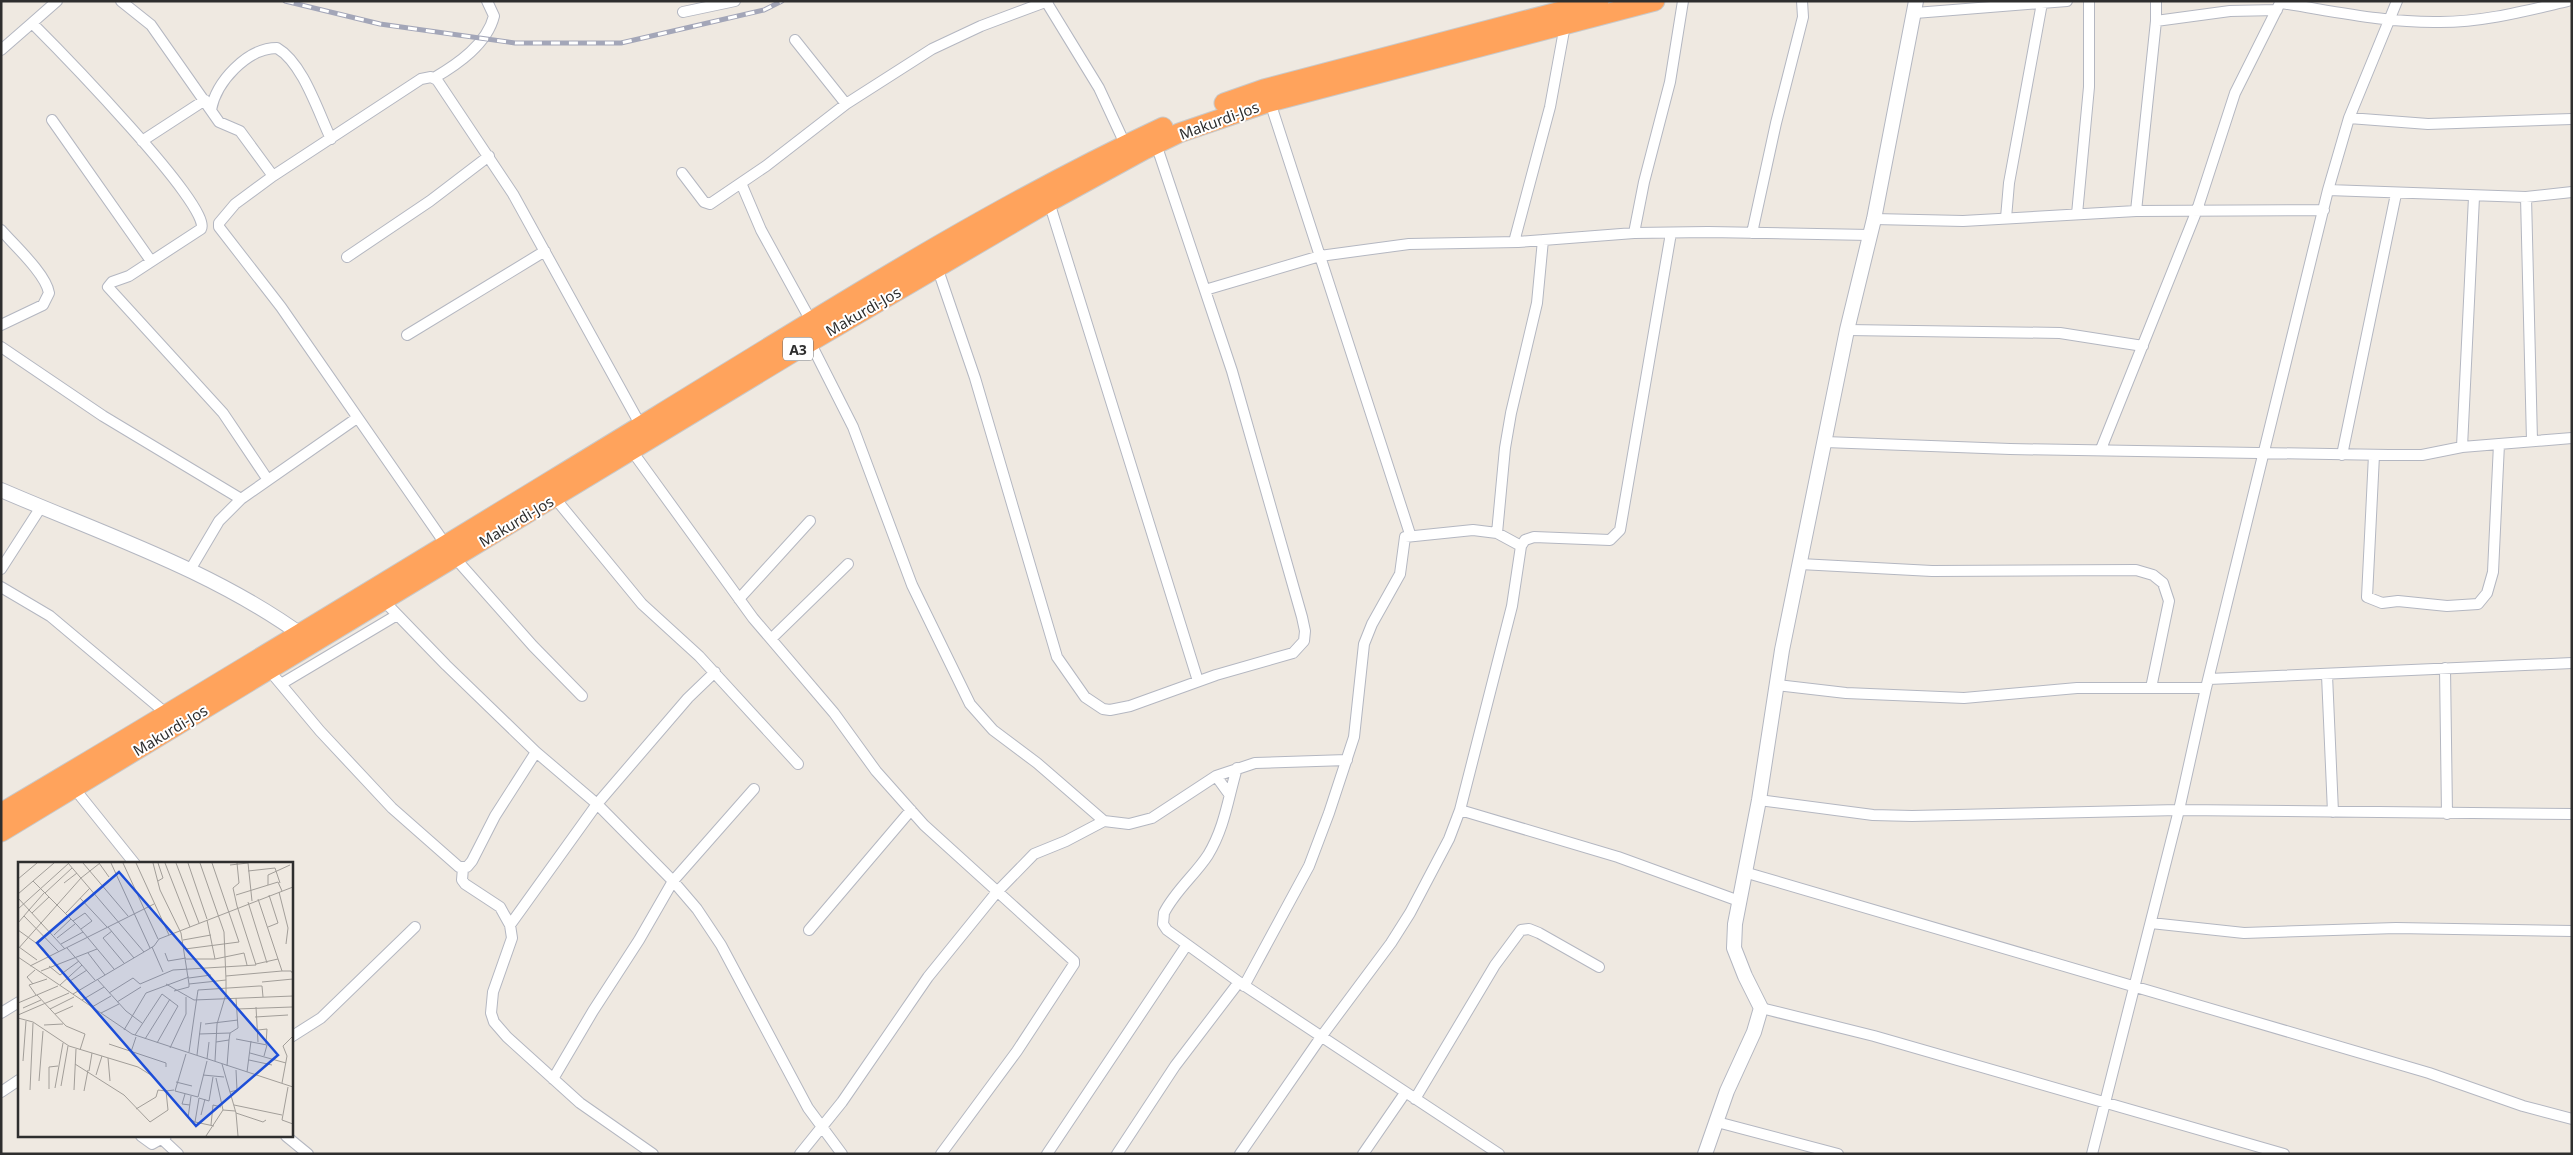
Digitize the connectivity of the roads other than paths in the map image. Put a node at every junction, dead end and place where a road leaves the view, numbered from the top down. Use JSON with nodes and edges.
{"nodes":[{"id":1,"x":58,"y":1,"type":"edge"},
{"id":2,"x":121,"y":1,"type":"edge"},
{"id":3,"x":735,"y":1,"type":"edge"},
{"id":4,"x":1599,"y":1,"type":"edge"},
{"id":5,"x":1655,"y":1,"type":"edge"},
{"id":6,"x":1683,"y":1,"type":"edge"},
{"id":7,"x":1802,"y":1,"type":"edge"},
{"id":8,"x":2066,"y":1,"type":"edge"},
{"id":9,"x":2089,"y":1,"type":"edge"},
{"id":10,"x":2156,"y":1,"type":"edge"},
{"id":11,"x":2397,"y":1,"type":"edge"},
{"id":12,"x":2568,"y":1,"type":"edge"},
{"id":13,"x":490,"y":2,"type":"edge"},
{"id":14,"x":1048,"y":2,"type":"edge"},
{"id":15,"x":2042,"y":3,"type":"junction"},
{"id":16,"x":2279,"y":5,"type":"edge"},
{"id":17,"x":1916,"y":7,"type":"edge"},
{"id":18,"x":683,"y":12,"type":"dead end"},
{"id":19,"x":2390,"y":20,"type":"junction"},
{"id":20,"x":2156,"y":21,"type":"junction"},
{"id":21,"x":32,"y":23,"type":"junction"},
{"id":22,"x":1564,"y":24,"type":"junction"},
{"id":23,"x":795,"y":40,"type":"dead end"},
{"id":24,"x":1,"y":50,"type":"edge"},
{"id":25,"x":434,"y":78,"type":"junction"},
{"id":26,"x":1270,"y":102,"type":"junction"},
{"id":27,"x":209,"y":103,"type":"junction"},
{"id":28,"x":846,"y":104,"type":"junction"},
{"id":29,"x":2349,"y":118,"type":"junction"},
{"id":30,"x":2572,"y":119,"type":"edge"},
{"id":31,"x":52,"y":120,"type":"dead end"},
{"id":32,"x":331,"y":139,"type":"junction"},
{"id":33,"x":142,"y":141,"type":"junction"},
{"id":34,"x":1125,"y":144,"type":"junction"},
{"id":35,"x":1156,"y":144,"type":"junction"},
{"id":36,"x":489,"y":156,"type":"junction"},
{"id":37,"x":682,"y":173,"type":"dead end"},
{"id":38,"x":273,"y":176,"type":"junction"},
{"id":39,"x":741,"y":183,"type":"junction"},
{"id":40,"x":2328,"y":190,"type":"junction"},
{"id":41,"x":2572,"y":192,"type":"edge"},
{"id":42,"x":2396,"y":194,"type":"junction"},
{"id":43,"x":2474,"y":197,"type":"junction"},
{"id":44,"x":2526,"y":197,"type":"junction"},
{"id":45,"x":1049,"y":202,"type":"junction"},
{"id":46,"x":2197,"y":210,"type":"junction"},
{"id":47,"x":2324,"y":210,"type":"junction"},
{"id":48,"x":2136,"y":211,"type":"junction"},
{"id":49,"x":2077,"y":214,"type":"junction"},
{"id":50,"x":2006,"y":218,"type":"junction"},
{"id":51,"x":1874,"y":219,"type":"junction"},
{"id":52,"x":1,"y":230,"type":"edge"},
{"id":53,"x":1634,"y":233,"type":"junction"},
{"id":54,"x":1671,"y":233,"type":"junction"},
{"id":55,"x":1752,"y":233,"type":"junction"},
{"id":56,"x":1870,"y":235,"type":"junction"},
{"id":57,"x":1543,"y":240,"type":"junction"},
{"id":58,"x":1514,"y":242,"type":"junction"},
{"id":59,"x":545,"y":251,"type":"junction"},
{"id":60,"x":1320,"y":256,"type":"junction"},
{"id":61,"x":347,"y":257,"type":"dead end"},
{"id":62,"x":934,"y":260,"type":"junction"},
{"id":63,"x":151,"y":261,"type":"junction"},
{"id":64,"x":1205,"y":290,"type":"junction"},
{"id":65,"x":811,"y":322,"type":"junction"},
{"id":66,"x":1,"y":325,"type":"edge"},
{"id":67,"x":1847,"y":330,"type":"junction"},
{"id":68,"x":407,"y":335,"type":"dead end"},
{"id":69,"x":810,"y":342,"type":"junction"},
{"id":70,"x":2143,"y":346,"type":"junction"},
{"id":71,"x":1,"y":348,"type":"edge"},
{"id":72,"x":357,"y":418,"type":"junction"},
{"id":73,"x":641,"y":426,"type":"junction"},
{"id":74,"x":2572,"y":438,"type":"edge"},
{"id":75,"x":2532,"y":441,"type":"junction"},
{"id":76,"x":1825,"y":442,"type":"junction"},
{"id":77,"x":2499,"y":444,"type":"junction"},
{"id":78,"x":2462,"y":447,"type":"junction"},
{"id":79,"x":2101,"y":449,"type":"junction"},
{"id":80,"x":632,"y":451,"type":"junction"},
{"id":81,"x":2264,"y":452,"type":"junction"},
{"id":82,"x":2342,"y":455,"type":"junction"},
{"id":83,"x":2374,"y":455,"type":"junction"},
{"id":84,"x":268,"y":480,"type":"junction"},
{"id":85,"x":1,"y":490,"type":"edge"},
{"id":86,"x":554,"y":497,"type":"junction"},
{"id":87,"x":241,"y":500,"type":"junction"},
{"id":88,"x":41,"y":507,"type":"junction"},
{"id":89,"x":810,"y":521,"type":"dead end"},
{"id":90,"x":1497,"y":533,"type":"junction"},
{"id":91,"x":1410,"y":534,"type":"junction"},
{"id":92,"x":1521,"y":546,"type":"junction"},
{"id":93,"x":451,"y":551,"type":"junction"},
{"id":94,"x":848,"y":564,"type":"dead end"},
{"id":95,"x":1800,"y":564,"type":"junction"},
{"id":96,"x":1,"y":569,"type":"edge"},
{"id":97,"x":190,"y":570,"type":"junction"},
{"id":98,"x":1,"y":587,"type":"edge"},
{"id":99,"x":739,"y":599,"type":"junction"},
{"id":100,"x":383,"y":600,"type":"junction"},
{"id":101,"x":397,"y":615,"type":"junction"},
{"id":102,"x":771,"y":639,"type":"junction"},
{"id":103,"x":314,"y":644,"type":"junction"},
{"id":104,"x":2572,"y":663,"type":"edge"},
{"id":105,"x":2445,"y":668,"type":"junction"},
{"id":106,"x":715,"y":672,"type":"junction"},
{"id":107,"x":2327,"y":675,"type":"junction"},
{"id":108,"x":275,"y":677,"type":"junction"},
{"id":109,"x":1198,"y":681,"type":"junction"},
{"id":110,"x":2208,"y":684,"type":"junction"},
{"id":111,"x":1777,"y":685,"type":"junction"},
{"id":112,"x":2151,"y":688,"type":"junction"},
{"id":113,"x":582,"y":696,"type":"dead end"},
{"id":114,"x":168,"y":715,"type":"junction"},
{"id":115,"x":536,"y":752,"type":"junction"},
{"id":116,"x":1347,"y":760,"type":"junction"},
{"id":117,"x":798,"y":764,"type":"dead end"},
{"id":118,"x":1237,"y":768,"type":"junction"},
{"id":119,"x":1216,"y":776,"type":"junction"},
{"id":120,"x":74,"y":788,"type":"junction"},
{"id":121,"x":754,"y":789,"type":"dead end"},
{"id":122,"x":1230,"y":794,"type":"junction"},
{"id":123,"x":1759,"y":800,"type":"junction"},
{"id":124,"x":597,"y":804,"type":"junction"},
{"id":125,"x":911,"y":810,"type":"junction"},
{"id":126,"x":1460,"y":810,"type":"junction"},
{"id":127,"x":2179,"y":810,"type":"junction"},
{"id":128,"x":2333,"y":812,"type":"junction"},
{"id":129,"x":1,"y":813,"type":"edge"},
{"id":130,"x":2447,"y":814,"type":"junction"},
{"id":131,"x":2572,"y":814,"type":"edge"},
{"id":132,"x":1104,"y":821,"type":"junction"},
{"id":133,"x":1,"y":832,"type":"edge"},
{"id":134,"x":133,"y":862,"type":"edge"},
{"id":135,"x":463,"y":868,"type":"junction"},
{"id":136,"x":1744,"y":872,"type":"junction"},
{"id":137,"x":673,"y":881,"type":"junction"},
{"id":138,"x":996,"y":893,"type":"junction"},
{"id":139,"x":1739,"y":901,"type":"junction"},
{"id":140,"x":2151,"y":923,"type":"junction"},
{"id":141,"x":510,"y":925,"type":"junction"},
{"id":142,"x":416,"y":927,"type":"dead end"},
{"id":143,"x":809,"y":930,"type":"dead end"},
{"id":144,"x":2572,"y":931,"type":"edge"},
{"id":145,"x":1186,"y":946,"type":"junction"},
{"id":146,"x":1599,"y":967,"type":"dead end"},
{"id":147,"x":1242,"y":984,"type":"junction"},
{"id":148,"x":2135,"y":986,"type":"junction"},
{"id":149,"x":18,"y":1003,"type":"edge"},
{"id":150,"x":1761,"y":1008,"type":"junction"},
{"id":151,"x":1,"y":1013,"type":"edge"},
{"id":152,"x":292,"y":1031,"type":"edge"},
{"id":153,"x":1321,"y":1037,"type":"junction"},
{"id":154,"x":553,"y":1079,"type":"junction"},
{"id":155,"x":18,"y":1081,"type":"edge"},
{"id":156,"x":1,"y":1092,"type":"edge"},
{"id":157,"x":1405,"y":1093,"type":"junction"},
{"id":158,"x":1415,"y":1099,"type":"junction"},
{"id":159,"x":2106,"y":1104,"type":"junction"},
{"id":160,"x":2572,"y":1119,"type":"edge"},
{"id":161,"x":1717,"y":1122,"type":"junction"},
{"id":162,"x":822,"y":1127,"type":"junction"},
{"id":163,"x":144,"y":1138,"type":"edge"},
{"id":164,"x":164,"y":1138,"type":"edge"},
{"id":165,"x":288,"y":1138,"type":"edge"},
{"id":166,"x":649,"y":1152,"type":"edge"},
{"id":167,"x":1494,"y":1152,"type":"edge"},
{"id":168,"x":178,"y":1154,"type":"edge"},
{"id":169,"x":308,"y":1154,"type":"edge"},
{"id":170,"x":800,"y":1154,"type":"edge"},
{"id":171,"x":842,"y":1154,"type":"edge"},
{"id":172,"x":941,"y":1154,"type":"edge"},
{"id":173,"x":1047,"y":1154,"type":"edge"},
{"id":174,"x":1117,"y":1154,"type":"edge"},
{"id":175,"x":1240,"y":1154,"type":"edge"},
{"id":176,"x":1364,"y":1154,"type":"edge"},
{"id":177,"x":1705,"y":1154,"type":"edge"},
{"id":178,"x":1838,"y":1154,"type":"edge"},
{"id":179,"x":2092,"y":1154,"type":"edge"},
{"id":180,"x":2284,"y":1154,"type":"edge"}],
"edges":[{"from":1,"to":21,"type":"street"},
{"from":2,"to":27,"type":"street"},
{"from":3,"to":18,"type":"street"},
{"from":4,"to":34,"type":"highway","name":"Makurdi-Jos","number":"A3"},
{"from":5,"to":22,"type":"highway","name":"Makurdi-Jos","number":"A3"},
{"from":6,"to":53,"type":"street"},
{"from":7,"to":55,"type":"street"},
{"from":8,"to":15,"type":"street"},
{"from":9,"to":49,"type":"street"},
{"from":10,"to":20,"type":"street"},
{"from":11,"to":19,"type":"street"},
{"from":12,"to":19,"type":"street"},
{"from":13,"to":25,"type":"street"},
{"from":14,"to":28,"type":"street"},
{"from":14,"to":34,"type":"street"},
{"from":15,"to":17,"type":"street"},
{"from":15,"to":50,"type":"street"},
{"from":16,"to":19,"type":"street"},
{"from":16,"to":20,"type":"street"},
{"from":16,"to":46,"type":"street"},
{"from":17,"to":51,"type":"street"},
{"from":19,"to":29,"type":"street"},
{"from":20,"to":48,"type":"street"},
{"from":21,"to":24,"type":"street"},
{"from":21,"to":33,"type":"street"},
{"from":22,"to":26,"type":"highway","name":"Makurdi-Jos","number":"A3"},
{"from":22,"to":58,"type":"street"},
{"from":23,"to":28,"type":"street"},
{"from":25,"to":32,"type":"street"},
{"from":25,"to":36,"type":"street"},
{"from":26,"to":35,"type":"highway","name":"Makurdi-Jos","number":"A3"},
{"from":26,"to":60,"type":"street"},
{"from":27,"to":32,"type":"street"},
{"from":27,"to":33,"type":"street"},
{"from":27,"to":38,"type":"street"},
{"from":28,"to":39,"type":"street"},
{"from":29,"to":30,"type":"street"},
{"from":29,"to":40,"type":"street"},
{"from":31,"to":63,"type":"street"},
{"from":32,"to":38,"type":"street"},
{"from":33,"to":63,"type":"street"},
{"from":34,"to":62,"type":"highway","name":"Makurdi-Jos","number":"A3"},
{"from":35,"to":45,"type":"highway","name":"Makurdi-Jos","number":"A3"},
{"from":35,"to":64,"type":"street"},
{"from":36,"to":59,"type":"street"},
{"from":36,"to":61,"type":"street"},
{"from":37,"to":39,"type":"street"},
{"from":38,"to":72,"type":"street"},
{"from":39,"to":65,"type":"street"},
{"from":40,"to":42,"type":"street"},
{"from":40,"to":47,"type":"street"},
{"from":41,"to":44,"type":"street"},
{"from":42,"to":43,"type":"street"},
{"from":42,"to":82,"type":"street"},
{"from":43,"to":44,"type":"street"},
{"from":43,"to":78,"type":"street"},
{"from":44,"to":75,"type":"street"},
{"from":45,"to":62,"type":"highway","name":"Makurdi-Jos","number":"A3"},
{"from":45,"to":109,"type":"street"},
{"from":46,"to":47,"type":"street"},
{"from":46,"to":48,"type":"street"},
{"from":46,"to":70,"type":"street"},
{"from":47,"to":81,"type":"street"},
{"from":48,"to":49,"type":"street"},
{"from":49,"to":50,"type":"street"},
{"from":50,"to":51,"type":"street"},
{"from":51,"to":56,"type":"street"},
{"from":52,"to":66,"type":"street"},
{"from":53,"to":54,"type":"street"},
{"from":53,"to":57,"type":"street"},
{"from":54,"to":55,"type":"street"},
{"from":54,"to":92,"type":"street"},
{"from":55,"to":56,"type":"street"},
{"from":56,"to":67,"type":"street"},
{"from":57,"to":58,"type":"street"},
{"from":57,"to":90,"type":"street"},
{"from":58,"to":60,"type":"street"},
{"from":59,"to":68,"type":"street"},
{"from":59,"to":73,"type":"street"},
{"from":60,"to":64,"type":"street"},
{"from":60,"to":91,"type":"street"},
{"from":62,"to":65,"type":"highway","name":"Makurdi-Jos","number":"A3"},
{"from":62,"to":69,"type":"highway","name":"Makurdi-Jos","number":"A3"},
{"from":62,"to":109,"type":"street"},
{"from":63,"to":84,"type":"street"},
{"from":64,"to":109,"type":"street"},
{"from":65,"to":73,"type":"highway","name":"Makurdi-Jos","number":"A3"},
{"from":67,"to":70,"type":"street"},
{"from":67,"to":76,"type":"street"},
{"from":69,"to":80,"type":"highway","name":"Makurdi-Jos","number":"A3"},
{"from":69,"to":132,"type":"street"},
{"from":70,"to":79,"type":"street"},
{"from":71,"to":87,"type":"street"},
{"from":72,"to":84,"type":"street"},
{"from":72,"to":93,"type":"street"},
{"from":73,"to":93,"type":"highway","name":"Makurdi-Jos","number":"A3"},
{"from":74,"to":75,"type":"street"},
{"from":75,"to":77,"type":"street"},
{"from":76,"to":79,"type":"street"},
{"from":76,"to":95,"type":"street"},
{"from":77,"to":78,"type":"street"},
{"from":77,"to":83,"type":"street"},
{"from":78,"to":83,"type":"street"},
{"from":79,"to":81,"type":"street"},
{"from":80,"to":86,"type":"highway","name":"Makurdi-Jos","number":"A3"},
{"from":80,"to":99,"type":"street"},
{"from":81,"to":82,"type":"street"},
{"from":81,"to":110,"type":"street"},
{"from":82,"to":83,"type":"street"},
{"from":84,"to":87,"type":"street"},
{"from":85,"to":88,"type":"street"},
{"from":86,"to":93,"type":"highway","name":"Makurdi-Jos","number":"A3"},
{"from":86,"to":106,"type":"street"},
{"from":87,"to":97,"type":"street"},
{"from":88,"to":96,"type":"street"},
{"from":88,"to":97,"type":"street"},
{"from":89,"to":99,"type":"street"},
{"from":90,"to":91,"type":"street"},
{"from":90,"to":92,"type":"street"},
{"from":91,"to":116,"type":"street"},
{"from":92,"to":126,"type":"street"},
{"from":93,"to":100,"type":"highway","name":"Makurdi-Jos","number":"A3"},
{"from":93,"to":103,"type":"highway","name":"Makurdi-Jos","number":"A3"},
{"from":93,"to":113,"type":"street"},
{"from":94,"to":102,"type":"street"},
{"from":95,"to":111,"type":"street"},
{"from":95,"to":112,"type":"street"},
{"from":97,"to":103,"type":"street"},
{"from":98,"to":114,"type":"street"},
{"from":99,"to":102,"type":"street"},
{"from":100,"to":101,"type":"street"},
{"from":100,"to":103,"type":"highway","name":"Makurdi-Jos","number":"A3"},
{"from":101,"to":103,"type":"street"},
{"from":101,"to":115,"type":"street"},
{"from":102,"to":125,"type":"street"},
{"from":103,"to":108,"type":"highway","name":"Makurdi-Jos","number":"A3"},
{"from":103,"to":114,"type":"highway","name":"Makurdi-Jos","number":"A3"},
{"from":104,"to":105,"type":"street"},
{"from":105,"to":107,"type":"street"},
{"from":105,"to":130,"type":"street"},
{"from":106,"to":117,"type":"street"},
{"from":106,"to":124,"type":"street"},
{"from":107,"to":110,"type":"street"},
{"from":107,"to":128,"type":"street"},
{"from":108,"to":120,"type":"highway","name":"Makurdi-Jos","number":"A3"},
{"from":108,"to":135,"type":"street"},
{"from":110,"to":112,"type":"street"},
{"from":110,"to":127,"type":"street"},
{"from":111,"to":112,"type":"street"},
{"from":111,"to":123,"type":"street"},
{"from":114,"to":129,"type":"highway","name":"Makurdi-Jos","number":"A3"},
{"from":115,"to":124,"type":"street"},
{"from":115,"to":135,"type":"street"},
{"from":116,"to":118,"type":"street"},
{"from":116,"to":147,"type":"street"},
{"from":118,"to":119,"type":"street"},
{"from":118,"to":122,"type":"street"},
{"from":119,"to":122,"type":"street"},
{"from":119,"to":132,"type":"street"},
{"from":120,"to":133,"type":"highway","name":"Makurdi-Jos","number":"A3"},
{"from":120,"to":134,"type":"street"},
{"from":121,"to":137,"type":"street"},
{"from":122,"to":145,"type":"street"},
{"from":123,"to":127,"type":"street"},
{"from":123,"to":136,"type":"street"},
{"from":124,"to":137,"type":"street"},
{"from":124,"to":141,"type":"street"},
{"from":125,"to":138,"type":"street"},
{"from":125,"to":143,"type":"street"},
{"from":126,"to":139,"type":"street"},
{"from":126,"to":153,"type":"street"},
{"from":127,"to":128,"type":"street"},
{"from":127,"to":140,"type":"street"},
{"from":128,"to":130,"type":"street"},
{"from":130,"to":131,"type":"street"},
{"from":132,"to":138,"type":"street"},
{"from":135,"to":141,"type":"street"},
{"from":136,"to":139,"type":"street"},
{"from":136,"to":148,"type":"street"},
{"from":137,"to":154,"type":"street"},
{"from":137,"to":162,"type":"street"},
{"from":138,"to":162,"type":"street"},
{"from":138,"to":172,"type":"street"},
{"from":139,"to":150,"type":"street"},
{"from":140,"to":144,"type":"street"},
{"from":140,"to":148,"type":"street"},
{"from":141,"to":154,"type":"street"},
{"from":142,"to":152,"type":"street"},
{"from":145,"to":147,"type":"street"},
{"from":145,"to":173,"type":"street"},
{"from":146,"to":158,"type":"street"},
{"from":147,"to":153,"type":"street"},
{"from":147,"to":174,"type":"street"},
{"from":148,"to":159,"type":"street"},
{"from":148,"to":160,"type":"street"},
{"from":149,"to":151,"type":"street"},
{"from":150,"to":159,"type":"street"},
{"from":150,"to":161,"type":"street"},
{"from":153,"to":157,"type":"street"},
{"from":153,"to":175,"type":"street"},
{"from":154,"to":166,"type":"street"},
{"from":155,"to":156,"type":"street"},
{"from":157,"to":158,"type":"street"},
{"from":157,"to":176,"type":"street"},
{"from":158,"to":167,"type":"street"},
{"from":159,"to":179,"type":"street"},
{"from":159,"to":180,"type":"street"},
{"from":161,"to":177,"type":"street"},
{"from":161,"to":178,"type":"street"},
{"from":162,"to":170,"type":"street"},
{"from":162,"to":171,"type":"street"},
{"from":163,"to":164,"type":"street"},
{"from":164,"to":168,"type":"street"},
{"from":165,"to":169,"type":"street"}]}
